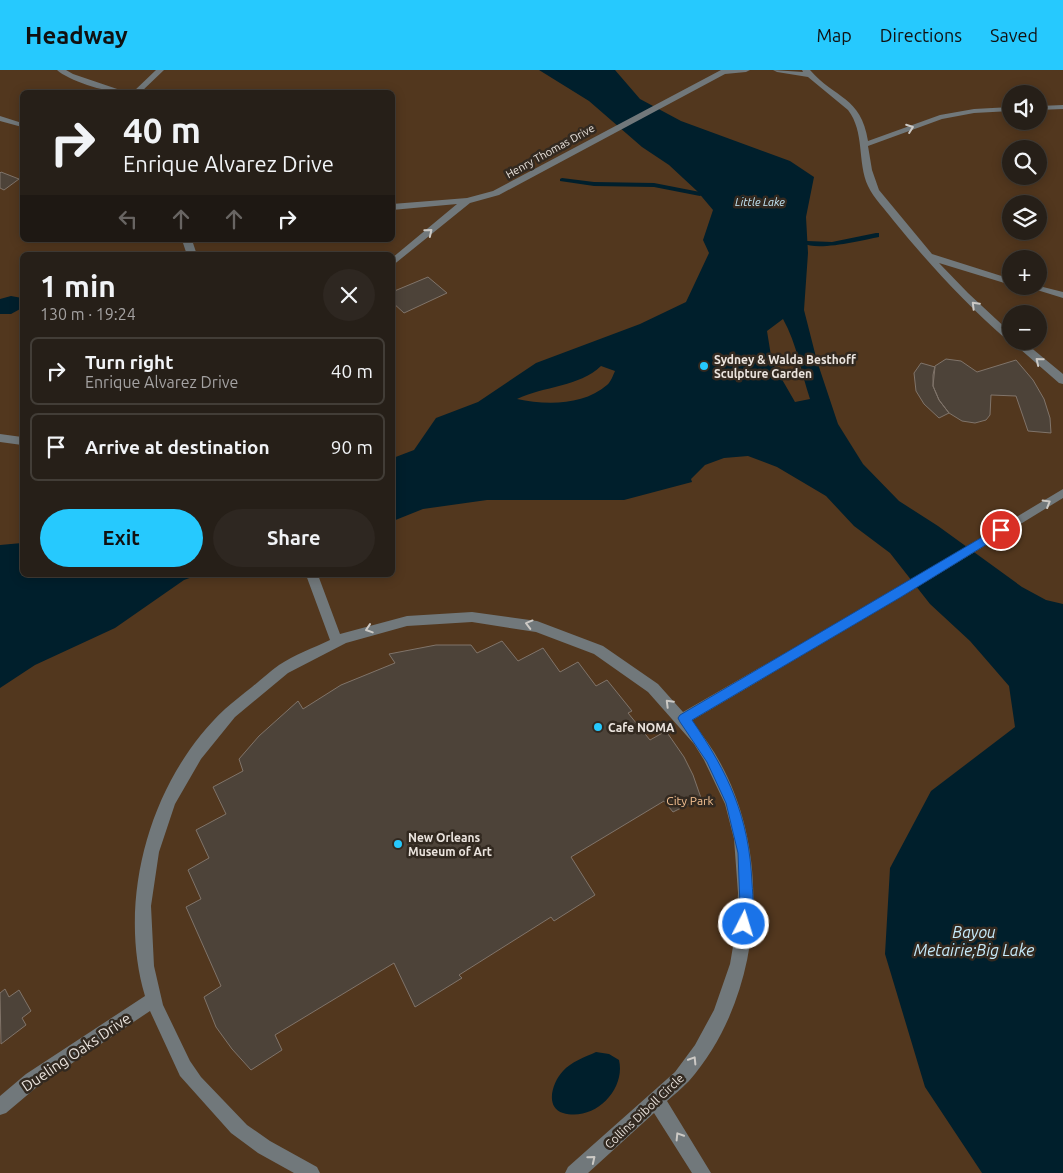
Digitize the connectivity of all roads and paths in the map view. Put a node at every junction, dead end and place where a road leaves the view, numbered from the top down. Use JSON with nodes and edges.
{"nodes":[{"id":1,"x":62,"y":70,"type":"edge"},
{"id":2,"x":160,"y":70,"type":"edge"},
{"id":3,"x":746,"y":70,"type":"edge"},
{"id":4,"x":777,"y":70,"type":"edge"},
{"id":5,"x":726,"y":71,"type":"edge"},
{"id":6,"x":808,"y":72,"type":"edge"},
{"id":7,"x":116,"y":90,"type":"edge"},
{"id":8,"x":139,"y":90,"type":"edge"},
{"id":9,"x":1063,"y":107,"type":"edge"},
{"id":10,"x":1047,"y":108,"type":"edge"},
{"id":11,"x":1002,"y":109,"type":"edge"},
{"id":12,"x":0,"y":118,"type":"edge"},
{"id":13,"x":20,"y":124,"type":"edge"},
{"id":14,"x":864,"y":145,"type":"junction"},
{"id":15,"x":467,"y":201,"type":"junction"},
{"id":16,"x":395,"y":207,"type":"edge"},
{"id":17,"x":925,"y":255,"type":"junction"},
{"id":18,"x":395,"y":261,"type":"edge"},
{"id":19,"x":1002,"y":279,"type":"edge"},
{"id":20,"x":1047,"y":291,"type":"edge"},
{"id":21,"x":1063,"y":296,"type":"edge"},
{"id":22,"x":1002,"y":330,"type":"edge"},
{"id":23,"x":1027,"y":350,"type":"edge"},
{"id":24,"x":1063,"y":380,"type":"edge"},
{"id":25,"x":0,"y":438,"type":"edge"},
{"id":26,"x":20,"y":441,"type":"edge"},
{"id":27,"x":1063,"y":493,"type":"edge"},
{"id":28,"x":313,"y":577,"type":"edge"},
{"id":29,"x":336,"y":640,"type":"junction"},
{"id":30,"x":684,"y":718,"type":"junction"},
{"id":31,"x":153,"y":1000,"type":"junction"},
{"id":32,"x":656,"y":1100,"type":"junction"},
{"id":33,"x":0,"y":1107,"type":"edge"},
{"id":34,"x":312,"y":1173,"type":"edge"},
{"id":35,"x":574,"y":1173,"type":"edge"},
{"id":36,"x":702,"y":1173,"type":"edge"}],
"edges":[{"from":1,"to":7,"type":"street"},
{"from":2,"to":8,"type":"street"},
{"from":3,"to":5,"type":"street"},
{"from":4,"to":6,"type":"street"},
{"from":5,"to":15,"type":"street","name":"Henry Thomas Drive"},
{"from":6,"to":14,"type":"street"},
{"from":9,"to":10,"type":"street"},
{"from":14,"to":11,"type":"street","one_way":true},
{"from":12,"to":13,"type":"street"},
{"from":14,"to":17,"type":"street"},
{"from":15,"to":16,"type":"street"},
{"from":18,"to":15,"type":"street","name":"Henry Thomas Drive","one_way":true},
{"from":17,"to":19,"type":"street"},
{"from":22,"to":17,"type":"street","one_way":true},
{"from":20,"to":21,"type":"street"},
{"from":24,"to":23,"type":"street","one_way":true},
{"from":25,"to":26,"type":"street"},
{"from":30,"to":27,"type":"street","one_way":true},
{"from":28,"to":29,"type":"street"},
{"from":30,"to":29,"type":"street","name":"Collins Diboll Circle","one_way":true},
{"from":29,"to":31,"type":"street","name":"Collins Diboll Circle"},
{"from":32,"to":30,"type":"street","name":"Collins Diboll Circle","one_way":true},
{"from":31,"to":33,"type":"street","name":"Dueling Oaks Drive"},
{"from":31,"to":34,"type":"street","name":"Collins Diboll Circle"},
{"from":35,"to":32,"type":"street","name":"Collins Diboll Circle","one_way":true},
{"from":36,"to":32,"type":"street","one_way":true}]}
